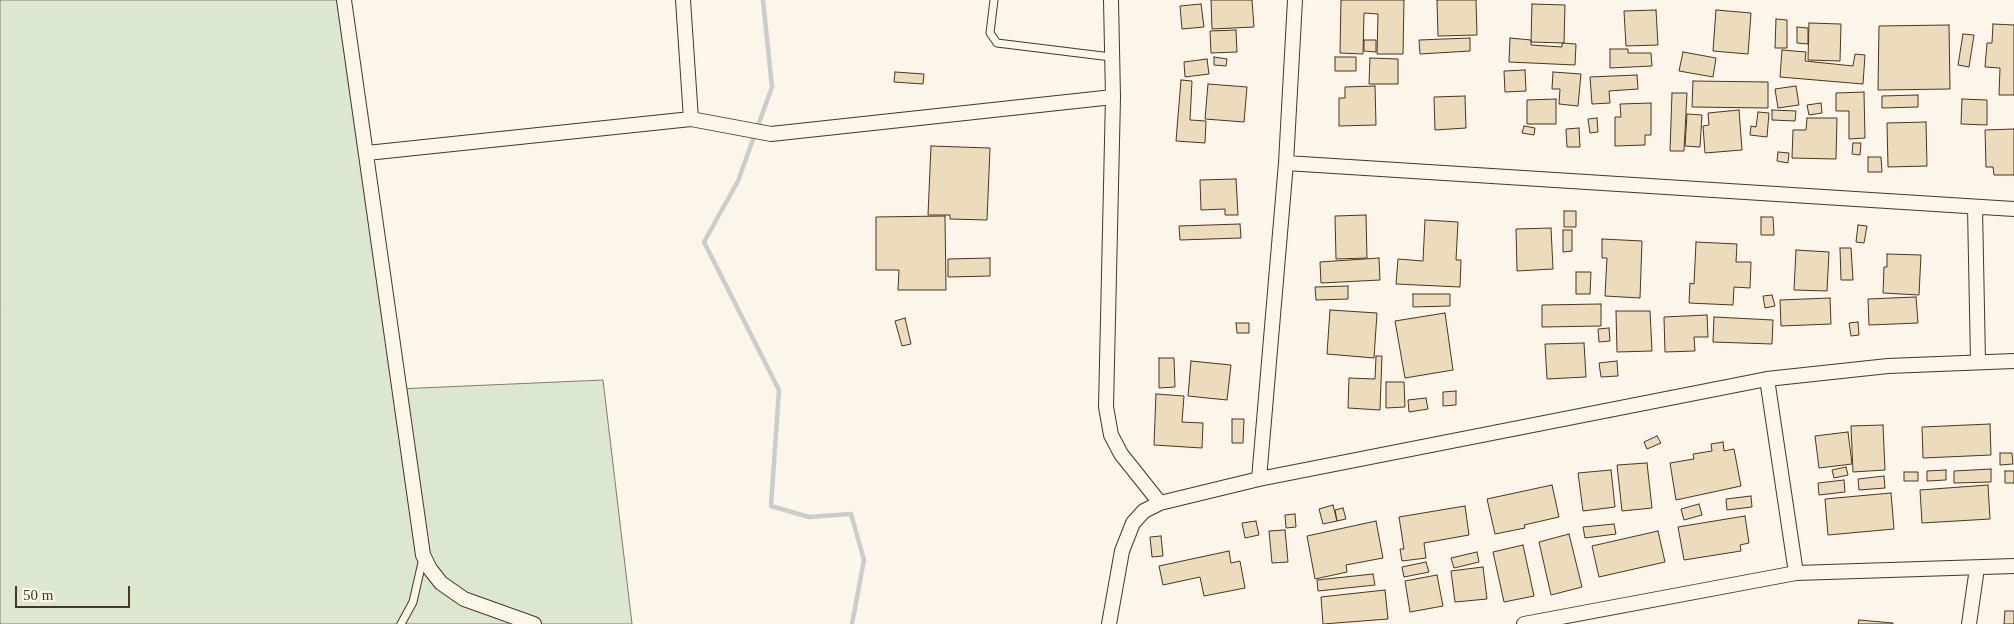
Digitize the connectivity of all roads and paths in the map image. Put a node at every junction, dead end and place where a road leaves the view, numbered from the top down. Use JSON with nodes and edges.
{"nodes":[{"id":1,"x":344,"y":0,"type":"edge"},
{"id":2,"x":684,"y":0,"type":"edge"},
{"id":3,"x":994,"y":0,"type":"edge"},
{"id":4,"x":1110,"y":0,"type":"edge"},
{"id":5,"x":1295,"y":0,"type":"edge"},
{"id":6,"x":1111,"y":58,"type":"junction"},
{"id":7,"x":1113,"y":97,"type":"junction"},
{"id":8,"x":691,"y":119,"type":"junction"},
{"id":9,"x":367,"y":153,"type":"junction"},
{"id":10,"x":1286,"y":163,"type":"junction"},
{"id":11,"x":1975,"y":208,"type":"junction"},
{"id":12,"x":2014,"y":209,"type":"edge"},
{"id":13,"x":1978,"y":361,"type":"junction"},
{"id":14,"x":2014,"y":361,"type":"edge"},
{"id":15,"x":1767,"y":379,"type":"junction"},
{"id":16,"x":1259,"y":479,"type":"junction"},
{"id":17,"x":1160,"y":503,"type":"junction"},
{"id":18,"x":423,"y":555,"type":"junction"},
{"id":19,"x":2014,"y":566,"type":"edge"},
{"id":20,"x":1977,"y":568,"type":"junction"},
{"id":21,"x":1796,"y":573,"type":"junction"},
{"id":22,"x":401,"y":624,"type":"edge"},
{"id":23,"x":534,"y":624,"type":"edge"},
{"id":24,"x":1109,"y":624,"type":"edge"},
{"id":25,"x":1524,"y":624,"type":"edge"},
{"id":26,"x":1969,"y":624,"type":"edge"}],
"edges":[{"from":1,"to":9,"type":"street"},
{"from":2,"to":8,"type":"street"},
{"from":3,"to":6,"type":"lane"},
{"from":4,"to":6,"type":"street"},
{"from":5,"to":10,"type":"street"},
{"from":6,"to":7,"type":"street"},
{"from":7,"to":8,"type":"street"},
{"from":7,"to":17,"type":"street"},
{"from":8,"to":9,"type":"street"},
{"from":9,"to":18,"type":"street"},
{"from":10,"to":11,"type":"street"},
{"from":10,"to":16,"type":"street"},
{"from":11,"to":12,"type":"street"},
{"from":11,"to":13,"type":"street"},
{"from":13,"to":14,"type":"street"},
{"from":13,"to":15,"type":"street"},
{"from":15,"to":16,"type":"street"},
{"from":15,"to":21,"type":"street"},
{"from":16,"to":17,"type":"street"},
{"from":17,"to":24,"type":"street"},
{"from":18,"to":22,"type":"lane"},
{"from":18,"to":23,"type":"street"},
{"from":19,"to":20,"type":"street"},
{"from":20,"to":21,"type":"street"},
{"from":20,"to":26,"type":"street"},
{"from":21,"to":25,"type":"street"}]}
